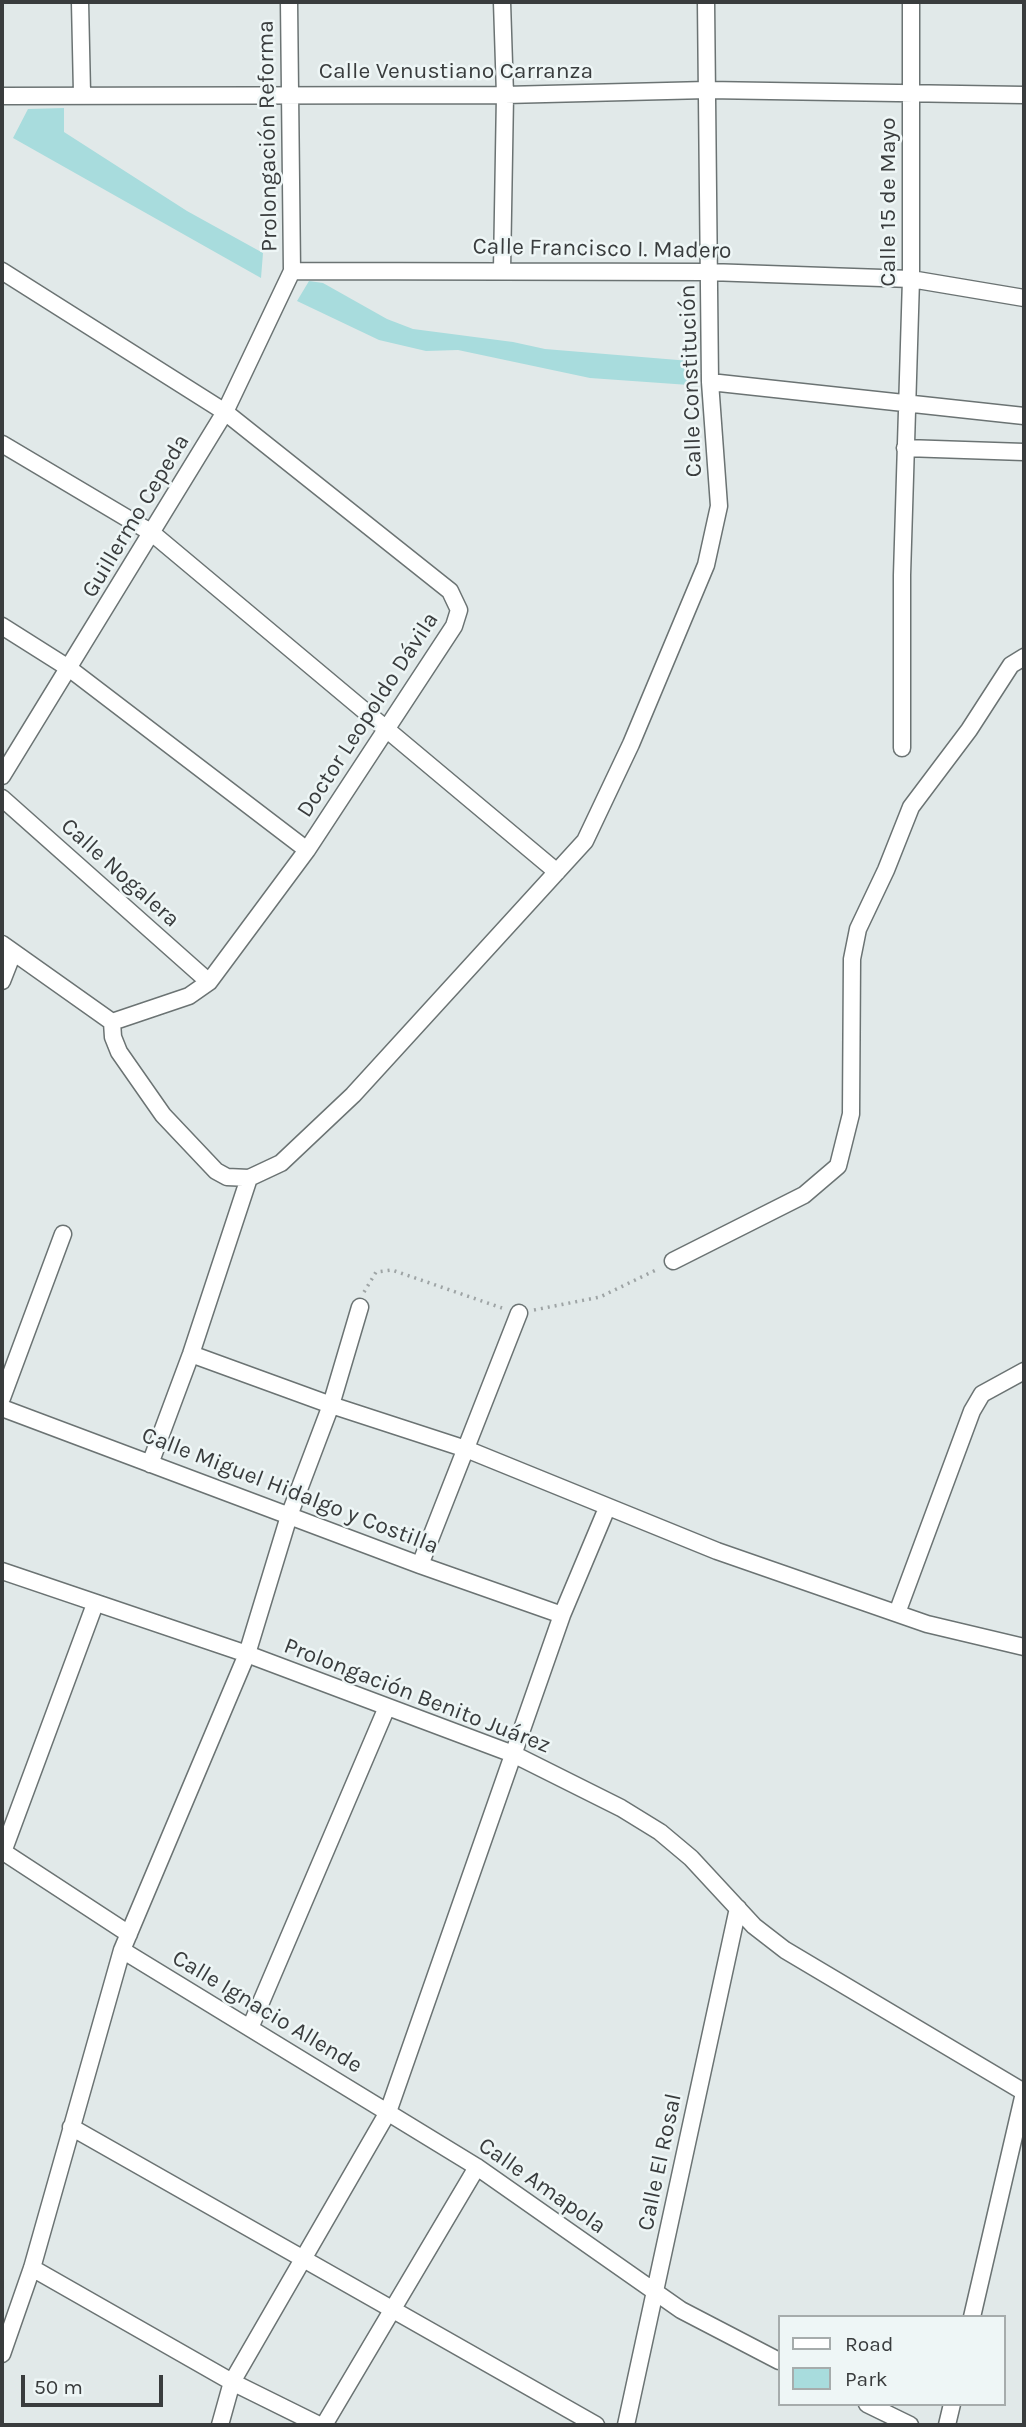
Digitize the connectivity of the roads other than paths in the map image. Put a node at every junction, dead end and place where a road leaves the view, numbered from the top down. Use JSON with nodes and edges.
{"nodes":[{"id":1,"x":79,"y":2,"type":"edge"},
{"id":2,"x":289,"y":2,"type":"edge"},
{"id":3,"x":502,"y":2,"type":"edge"},
{"id":4,"x":706,"y":2,"type":"edge"},
{"id":5,"x":911,"y":2,"type":"edge"},
{"id":6,"x":707,"y":90,"type":"junction"},
{"id":7,"x":82,"y":93,"type":"junction"},
{"id":8,"x":289,"y":95,"type":"junction"},
{"id":9,"x":505,"y":95,"type":"junction"},
{"id":10,"x":911,"y":95,"type":"junction"},
{"id":11,"x":1024,"y":95,"type":"edge"},
{"id":12,"x":2,"y":96,"type":"edge"},
{"id":13,"x":502,"y":270,"type":"junction"},
{"id":14,"x":2,"y":271,"type":"edge"},
{"id":15,"x":292,"y":271,"type":"junction"},
{"id":16,"x":709,"y":272,"type":"junction"},
{"id":17,"x":911,"y":279,"type":"junction"},
{"id":18,"x":1024,"y":298,"type":"edge"},
{"id":19,"x":710,"y":382,"type":"junction"},
{"id":20,"x":906,"y":402,"type":"junction"},
{"id":21,"x":225,"y":412,"type":"junction"},
{"id":22,"x":1024,"y":416,"type":"edge"},
{"id":23,"x":2,"y":444,"type":"edge"},
{"id":24,"x":905,"y":448,"type":"junction"},
{"id":25,"x":1024,"y":452,"type":"edge"},
{"id":26,"x":152,"y":533,"type":"junction"},
{"id":27,"x":2,"y":626,"type":"edge"},
{"id":28,"x":1024,"y":657,"type":"edge"},
{"id":29,"x":70,"y":669,"type":"junction"},
{"id":30,"x":385,"y":729,"type":"junction"},
{"id":31,"x":902,"y":748,"type":"dead end"},
{"id":32,"x":2,"y":776,"type":"edge"},
{"id":33,"x":2,"y":799,"type":"edge"},
{"id":34,"x":307,"y":850,"type":"junction"},
{"id":35,"x":558,"y":872,"type":"junction"},
{"id":36,"x":7,"y":949,"type":"edge"},
{"id":37,"x":2,"y":981,"type":"edge"},
{"id":38,"x":209,"y":982,"type":"junction"},
{"id":39,"x":112,"y":1022,"type":"junction"},
{"id":40,"x":249,"y":1178,"type":"junction"},
{"id":41,"x":63,"y":1234,"type":"dead end"},
{"id":42,"x":673,"y":1261,"type":"road end"},
{"id":43,"x":359,"y":1307,"type":"road end"},
{"id":44,"x":519,"y":1313,"type":"road end"},
{"id":45,"x":191,"y":1354,"type":"junction"},
{"id":46,"x":1024,"y":1371,"type":"edge"},
{"id":47,"x":2,"y":1398,"type":"edge"},
{"id":48,"x":331,"y":1405,"type":"junction"},
{"id":49,"x":2,"y":1408,"type":"edge"},
{"id":50,"x":466,"y":1449,"type":"junction"},
{"id":51,"x":150,"y":1464,"type":"junction"},
{"id":52,"x":607,"y":1508,"type":"junction"},
{"id":53,"x":289,"y":1516,"type":"junction"},
{"id":54,"x":420,"y":1565,"type":"junction"},
{"id":55,"x":2,"y":1571,"type":"edge"},
{"id":56,"x":95,"y":1604,"type":"junction"},
{"id":57,"x":897,"y":1613,"type":"junction"},
{"id":58,"x":562,"y":1615,"type":"junction"},
{"id":59,"x":1024,"y":1647,"type":"edge"},
{"id":60,"x":247,"y":1654,"type":"junction"},
{"id":61,"x":387,"y":1707,"type":"junction"},
{"id":62,"x":513,"y":1754,"type":"junction"},
{"id":63,"x":3,"y":1852,"type":"edge"},
{"id":64,"x":738,"y":1908,"type":"junction"},
{"id":65,"x":129,"y":1934,"type":"junction"},
{"id":66,"x":122,"y":1951,"type":"junction"},
{"id":67,"x":250,"y":2028,"type":"junction"},
{"id":68,"x":1024,"y":2093,"type":"edge"},
{"id":69,"x":388,"y":2112,"type":"junction"},
{"id":70,"x":71,"y":2127,"type":"junction"},
{"id":71,"x":477,"y":2167,"type":"junction"},
{"id":72,"x":302,"y":2257,"type":"junction"},
{"id":73,"x":32,"y":2268,"type":"junction"},
{"id":74,"x":655,"y":2292,"type":"junction"},
{"id":75,"x":393,"y":2310,"type":"junction"},
{"id":76,"x":972,"y":2315,"type":"edge"},
{"id":77,"x":2,"y":2354,"type":"edge"},
{"id":78,"x":778,"y":2360,"type":"edge"},
{"id":79,"x":232,"y":2382,"type":"junction"},
{"id":80,"x":871,"y":2406,"type":"edge"},
{"id":81,"x":952,"y":2406,"type":"edge"},
{"id":82,"x":220,"y":2425,"type":"edge"},
{"id":83,"x":322,"y":2425,"type":"edge"},
{"id":84,"x":596,"y":2425,"type":"edge"},
{"id":85,"x":626,"y":2425,"type":"edge"},
{"id":86,"x":910,"y":2425,"type":"edge"},
{"id":87,"x":947,"y":2425,"type":"edge"}],
"edges":[{"from":1,"to":7,"type":"street"},
{"from":2,"to":8,"type":"street","name":"Prolongación Reforma"},
{"from":3,"to":9,"type":"street"},
{"from":4,"to":6,"type":"street","name":"Calle Constitución"},
{"from":5,"to":10,"type":"street","name":"Calle 15 de Mayo"},
{"from":6,"to":9,"type":"street","name":"Calle Venustiano Carranza"},
{"from":6,"to":10,"type":"street","name":"Calle Venustiano Carranza"},
{"from":6,"to":16,"type":"street","name":"Calle Constitución"},
{"from":7,"to":8,"type":"street","name":"Calle Venustiano Carranza"},
{"from":7,"to":12,"type":"street","name":"Calle Venustiano Carranza"},
{"from":8,"to":9,"type":"street","name":"Calle Venustiano Carranza"},
{"from":8,"to":15,"type":"street","name":"Prolongación Reforma"},
{"from":9,"to":13,"type":"street"},
{"from":10,"to":11,"type":"street","name":"Calle Venustiano Carranza"},
{"from":10,"to":17,"type":"street","name":"Calle 15 de Mayo"},
{"from":13,"to":15,"type":"street","name":"Calle Francisco I. Madero"},
{"from":13,"to":16,"type":"street","name":"Calle Francisco I. Madero"},
{"from":14,"to":21,"type":"street","name":"Doctor Leopoldo Dávila"},
{"from":15,"to":21,"type":"street","name":"Guillermo Cepeda"},
{"from":16,"to":17,"type":"street","name":"Calle Francisco I. Madero"},
{"from":16,"to":19,"type":"street","name":"Calle Constitución"},
{"from":17,"to":18,"type":"street","name":"Calle Francisco I. Madero"},
{"from":17,"to":20,"type":"street","name":"Calle 15 de Mayo"},
{"from":19,"to":20,"type":"street"},
{"from":19,"to":35,"type":"street","name":"Calle Constitución"},
{"from":20,"to":22,"type":"street"},
{"from":20,"to":24,"type":"street","name":"Calle 15 de Mayo"},
{"from":21,"to":26,"type":"street","name":"Guillermo Cepeda"},
{"from":21,"to":30,"type":"street","name":"Doctor Leopoldo Dávila"},
{"from":23,"to":26,"type":"street"},
{"from":24,"to":25,"type":"street"},
{"from":24,"to":31,"type":"street","name":"Calle 15 de Mayo"},
{"from":26,"to":29,"type":"street","name":"Guillermo Cepeda"},
{"from":26,"to":30,"type":"street"},
{"from":27,"to":29,"type":"street"},
{"from":28,"to":42,"type":"street"},
{"from":29,"to":32,"type":"street","name":"Guillermo Cepeda"},
{"from":29,"to":34,"type":"street"},
{"from":30,"to":34,"type":"street","name":"Doctor Leopoldo Dávila"},
{"from":30,"to":35,"type":"street"},
{"from":33,"to":38,"type":"street","name":"Calle Nogalera"},
{"from":34,"to":38,"type":"street","name":"Doctor Leopoldo Dávila"},
{"from":35,"to":40,"type":"street","name":"Calle Constitución"},
{"from":36,"to":37,"type":"street"},
{"from":36,"to":39,"type":"street"},
{"from":38,"to":39,"type":"street","name":"Doctor Leopoldo Dávila"},
{"from":39,"to":40,"type":"street"},
{"from":40,"to":45,"type":"street"},
{"from":41,"to":47,"type":"street"},
{"from":43,"to":48,"type":"street"},
{"from":44,"to":50,"type":"street"},
{"from":45,"to":48,"type":"street"},
{"from":45,"to":51,"type":"street"},
{"from":46,"to":57,"type":"street"},
{"from":48,"to":50,"type":"street"},
{"from":48,"to":53,"type":"street"},
{"from":49,"to":51,"type":"street","name":"Calle Miguel Hidalgo y Costilla"},
{"from":50,"to":52,"type":"street"},
{"from":50,"to":54,"type":"street"},
{"from":51,"to":53,"type":"street","name":"Calle Miguel Hidalgo y Costilla"},
{"from":52,"to":57,"type":"street"},
{"from":52,"to":58,"type":"street"},
{"from":53,"to":54,"type":"street","name":"Calle Miguel Hidalgo y Costilla"},
{"from":53,"to":60,"type":"street"},
{"from":54,"to":58,"type":"street","name":"Calle Miguel Hidalgo y Costilla"},
{"from":55,"to":56,"type":"street","name":"Prolongación Benito Juárez"},
{"from":56,"to":60,"type":"street","name":"Prolongación Benito Juárez"},
{"from":56,"to":63,"type":"street"},
{"from":57,"to":59,"type":"street"},
{"from":58,"to":62,"type":"street"},
{"from":60,"to":61,"type":"street","name":"Prolongación Benito Juárez"},
{"from":60,"to":65,"type":"street"},
{"from":61,"to":62,"type":"street","name":"Prolongación Benito Juárez"},
{"from":61,"to":67,"type":"street"},
{"from":62,"to":64,"type":"street","name":"Prolongación Benito Juárez"},
{"from":62,"to":69,"type":"street"},
{"from":63,"to":65,"type":"street"},
{"from":64,"to":68,"type":"street","name":"Prolongación Benito Juárez"},
{"from":64,"to":74,"type":"street","name":"Calle El Rosal"},
{"from":65,"to":66,"type":"street"},
{"from":66,"to":67,"type":"street","name":"Calle Ignacio Allende"},
{"from":66,"to":70,"type":"street"},
{"from":67,"to":69,"type":"street","name":"Calle Ignacio Allende"},
{"from":68,"to":76,"type":"street"},
{"from":69,"to":71,"type":"street","name":"Calle Amapola"},
{"from":69,"to":72,"type":"street"},
{"from":70,"to":72,"type":"street"},
{"from":70,"to":73,"type":"street"},
{"from":71,"to":74,"type":"street","name":"Calle Amapola"},
{"from":71,"to":75,"type":"street"},
{"from":72,"to":75,"type":"street"},
{"from":72,"to":79,"type":"street"},
{"from":73,"to":77,"type":"street"},
{"from":73,"to":79,"type":"street"},
{"from":74,"to":78,"type":"street","name":"Calle Amapola"},
{"from":74,"to":85,"type":"street","name":"Calle El Rosal"},
{"from":75,"to":83,"type":"street"},
{"from":75,"to":84,"type":"street"},
{"from":79,"to":82,"type":"street"},
{"from":79,"to":83,"type":"street"},
{"from":80,"to":86,"type":"street"},
{"from":81,"to":87,"type":"street"}]}
